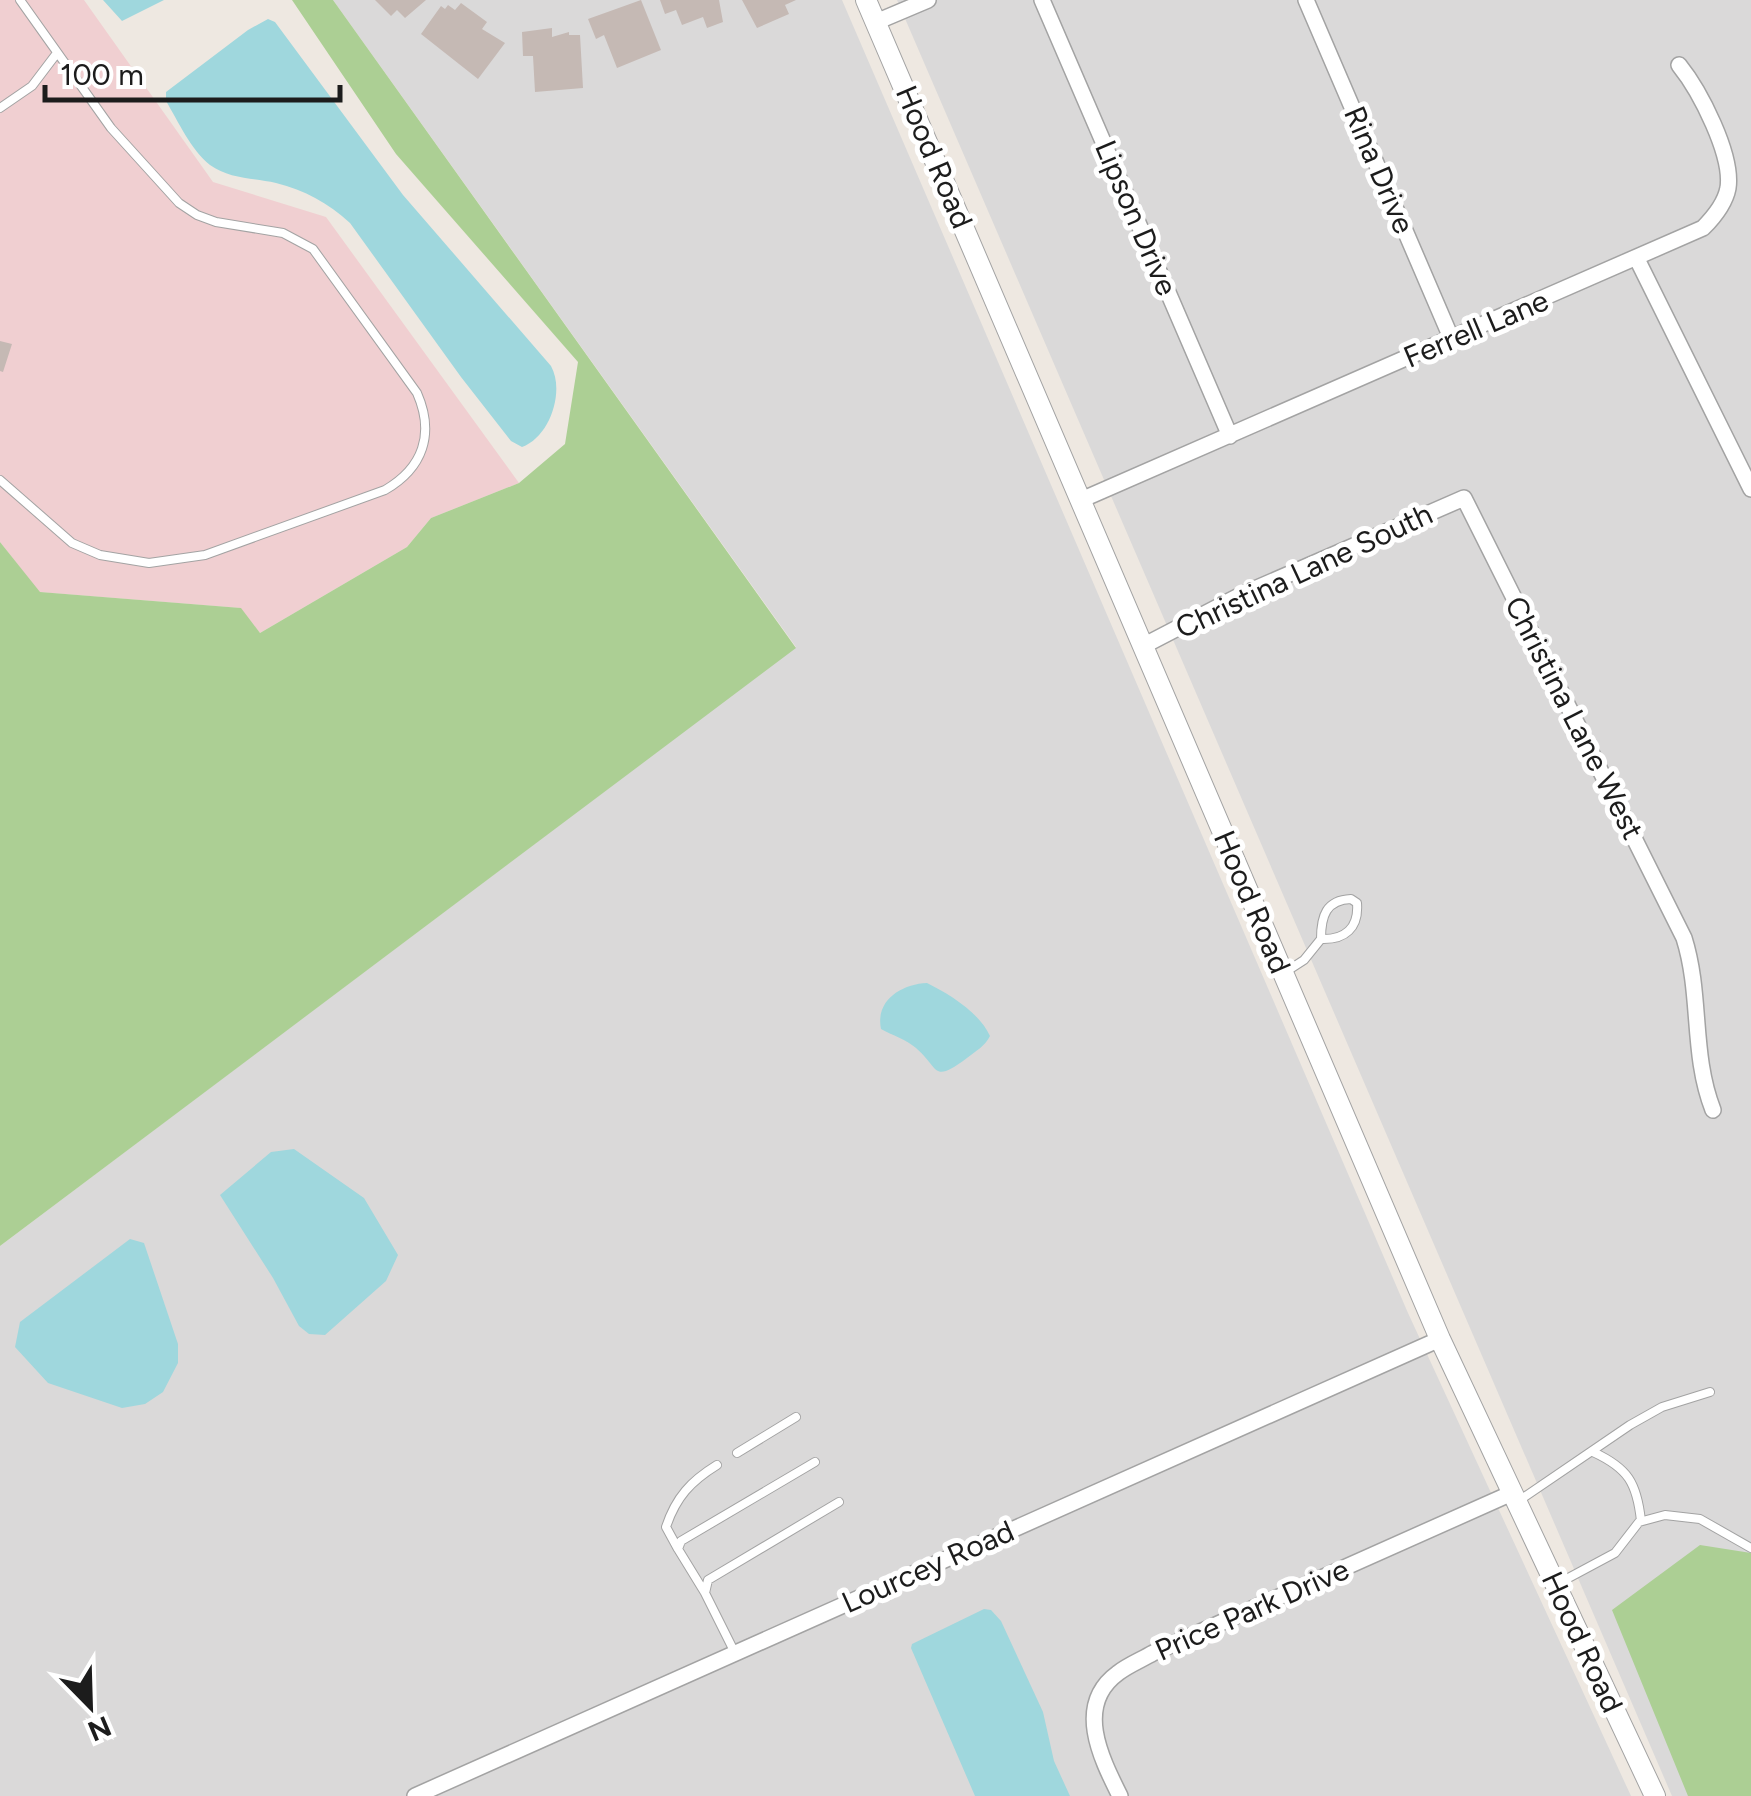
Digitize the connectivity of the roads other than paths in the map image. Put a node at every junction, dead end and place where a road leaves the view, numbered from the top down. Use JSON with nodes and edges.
{"nodes":[{"id":1,"x":20,"y":0,"type":"edge"},
{"id":2,"x":866,"y":0,"type":"edge"},
{"id":3,"x":928,"y":0,"type":"edge"},
{"id":4,"x":1042,"y":0,"type":"edge"},
{"id":5,"x":1306,"y":0,"type":"edge"},
{"id":6,"x":876,"y":22,"type":"junction"},
{"id":7,"x":56,"y":53,"type":"junction"},
{"id":8,"x":1679,"y":65,"type":"dead end"},
{"id":9,"x":0,"y":108,"type":"edge"},
{"id":10,"x":1637,"y":259,"type":"junction"},
{"id":11,"x":1452,"y":340,"type":"junction"},
{"id":12,"x":1230,"y":436,"type":"junction"},
{"id":13,"x":0,"y":480,"type":"edge"},
{"id":14,"x":1749,"y":482,"type":"edge"},
{"id":15,"x":1464,"y":498,"type":"joint"},
{"id":16,"x":1081,"y":500,"type":"junction"},
{"id":17,"x":1143,"y":646,"type":"junction"},
{"id":18,"x":1321,"y":939,"type":"junction"},
{"id":19,"x":1283,"y":974,"type":"junction"},
{"id":20,"x":1713,"y":1110,"type":"dead end"},
{"id":21,"x":1440,"y":1339,"type":"junction"},
{"id":22,"x":1710,"y":1392,"type":"dead end"},
{"id":23,"x":796,"y":1417,"type":"dead end"},
{"id":24,"x":1593,"y":1452,"type":"junction"},
{"id":25,"x":738,"y":1453,"type":"dead end"},
{"id":26,"x":815,"y":1462,"type":"dead end"},
{"id":27,"x":717,"y":1464,"type":"dead end"},
{"id":28,"x":1514,"y":1498,"type":"junction"},
{"id":29,"x":839,"y":1502,"type":"dead end"},
{"id":30,"x":1641,"y":1521,"type":"junction"},
{"id":31,"x":1751,"y":1548,"type":"edge"},
{"id":32,"x":678,"y":1549,"type":"junction"},
{"id":33,"x":1555,"y":1585,"type":"junction"},
{"id":34,"x":705,"y":1593,"type":"junction"},
{"id":35,"x":734,"y":1654,"type":"junction"},
{"id":36,"x":415,"y":1796,"type":"edge"},
{"id":37,"x":1120,"y":1796,"type":"edge"},
{"id":38,"x":1654,"y":1796,"type":"edge"}],
"edges":[{"from":1,"to":7,"type":"lane"},
{"from":2,"to":6,"type":"street","name":"Hood Road"},
{"from":3,"to":6,"type":"street"},
{"from":4,"to":12,"type":"street","name":"Lipson Drive"},
{"from":5,"to":11,"type":"street","name":"Rina Drive"},
{"from":6,"to":16,"type":"street","name":"Hood Road"},
{"from":7,"to":9,"type":"lane"},
{"from":7,"to":13,"type":"lane"},
{"from":8,"to":10,"type":"street","name":"Ferrell Lane"},
{"from":10,"to":11,"type":"street","name":"Ferrell Lane"},
{"from":10,"to":14,"type":"street"},
{"from":11,"to":12,"type":"street","name":"Ferrell Lane"},
{"from":12,"to":16,"type":"street","name":"Ferrell Lane"},
{"from":15,"to":17,"type":"street","name":"Christina Lane South"},
{"from":15,"to":20,"type":"street","name":"Christina Lane West"},
{"from":16,"to":17,"type":"street","name":"Hood Road"},
{"from":17,"to":19,"type":"street","name":"Hood Road"},
{"from":18,"to":18,"type":"lane"},
{"from":18,"to":19,"type":"lane"},
{"from":19,"to":21,"type":"street","name":"Hood Road"},
{"from":21,"to":28,"type":"street","name":"Hood Road"},
{"from":21,"to":35,"type":"street","name":"Lourcey Road"},
{"from":22,"to":24,"type":"lane"},
{"from":23,"to":25,"type":"lane"},
{"from":24,"to":28,"type":"lane"},
{"from":24,"to":30,"type":"lane"},
{"from":26,"to":32,"type":"lane"},
{"from":27,"to":32,"type":"lane"},
{"from":28,"to":33,"type":"street","name":"Hood Road"},
{"from":28,"to":37,"type":"street","name":"Price Park Drive"},
{"from":29,"to":34,"type":"lane"},
{"from":30,"to":31,"type":"lane"},
{"from":30,"to":33,"type":"lane"},
{"from":32,"to":34,"type":"lane"},
{"from":33,"to":38,"type":"street","name":"Hood Road"},
{"from":34,"to":35,"type":"lane"},
{"from":35,"to":36,"type":"street","name":"Lourcey Road"}]}
